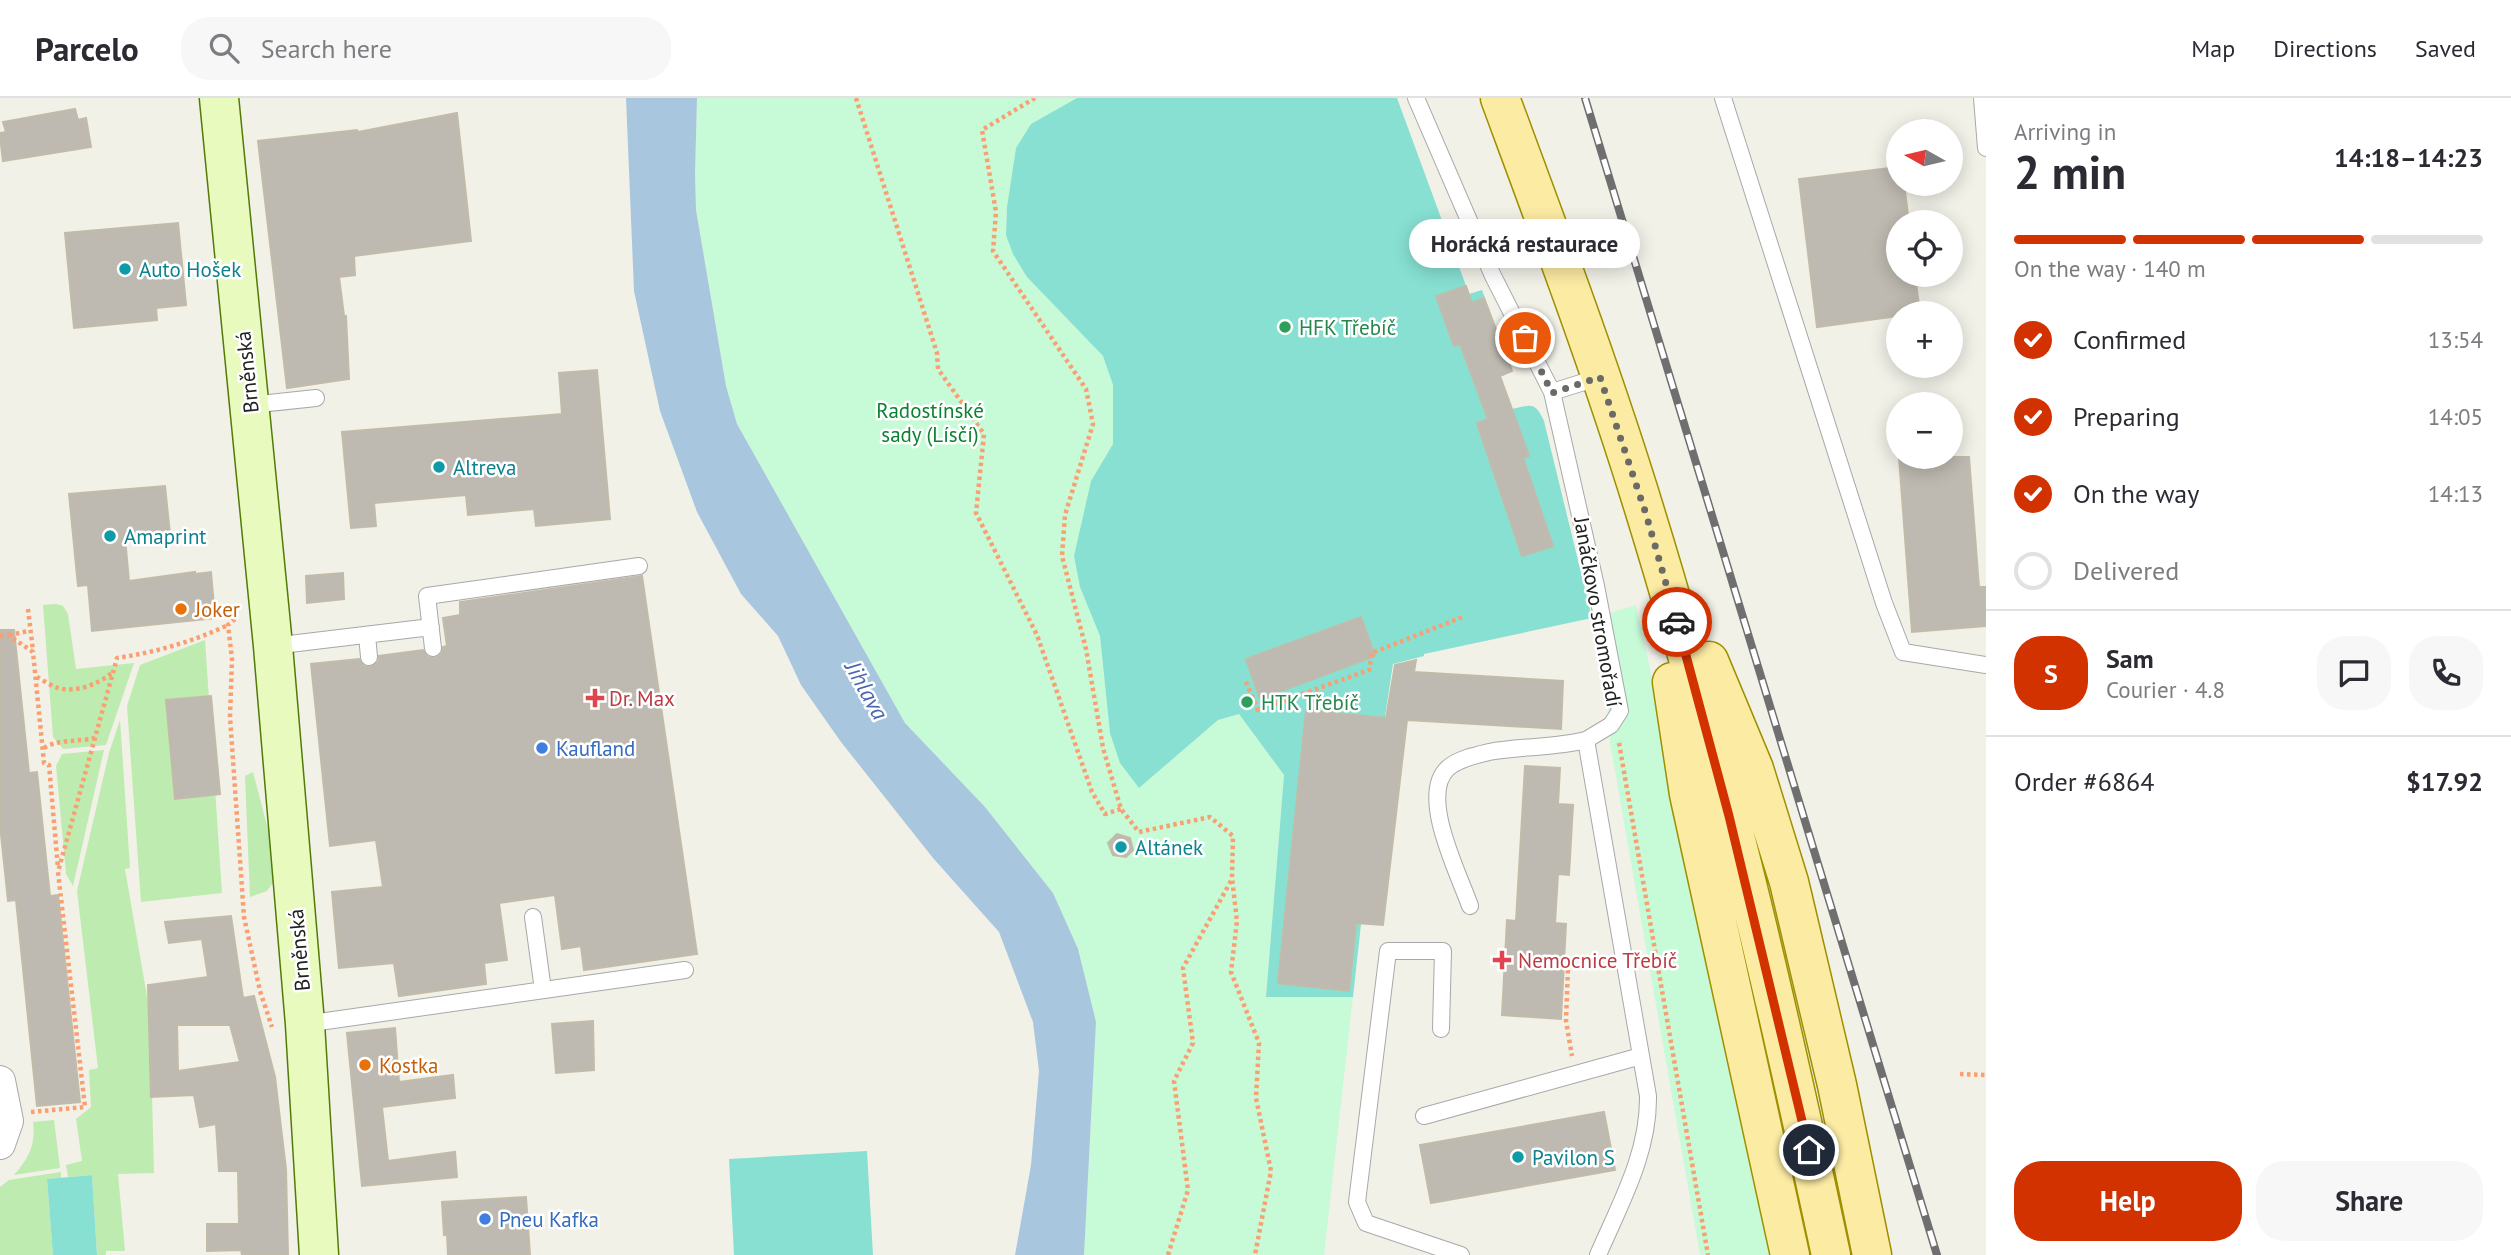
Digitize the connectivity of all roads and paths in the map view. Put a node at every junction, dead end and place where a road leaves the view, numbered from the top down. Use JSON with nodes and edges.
{"nodes":[{"id":1,"x":219,"y":98,"type":"edge"},
{"id":2,"x":856,"y":98,"type":"edge"},
{"id":3,"x":1035,"y":98,"type":"edge"},
{"id":4,"x":1416,"y":98,"type":"edge"},
{"id":5,"x":1500,"y":98,"type":"edge"},
{"id":6,"x":1723,"y":98,"type":"edge"},
{"id":7,"x":1982,"y":98,"type":"edge"},
{"id":8,"x":1986,"y":148,"type":"edge"},
{"id":9,"x":1600,"y":377,"type":"junction"},
{"id":10,"x":1552,"y":393,"type":"junction"},
{"id":11,"x":316,"y":398,"type":"dead end"},
{"id":12,"x":250,"y":405,"type":"junction"},
{"id":13,"x":1646,"y":514,"type":"junction"},
{"id":14,"x":639,"y":566,"type":"dead end"},
{"id":15,"x":28,"y":609,"type":"dead end"},
{"id":16,"x":1465,"y":616,"type":"dead end"},
{"id":17,"x":235,"y":619,"type":"dead end"},
{"id":18,"x":228,"y":625,"type":"junction"},
{"id":19,"x":431,"y":627,"type":"junction"},
{"id":20,"x":29,"y":631,"type":"junction"},
{"id":21,"x":8,"y":635,"type":"junction"},
{"id":22,"x":367,"y":635,"type":"junction"},
{"id":23,"x":0,"y":636,"type":"edge"},
{"id":24,"x":273,"y":646,"type":"junction"},
{"id":25,"x":433,"y":648,"type":"dead end"},
{"id":26,"x":33,"y":652,"type":"junction"},
{"id":27,"x":369,"y":657,"type":"dead end"},
{"id":28,"x":1986,"y":665,"type":"edge"},
{"id":29,"x":113,"y":672,"type":"junction"},
{"id":30,"x":36,"y":676,"type":"junction"},
{"id":31,"x":1246,"y":682,"type":"dead end"},
{"id":32,"x":1620,"y":711,"type":"junction"},
{"id":33,"x":95,"y":738,"type":"junction"},
{"id":34,"x":1586,"y":740,"type":"junction"},
{"id":35,"x":44,"y":748,"type":"junction"},
{"id":36,"x":1121,"y":809,"type":"junction"},
{"id":37,"x":58,"y":872,"type":"junction"},
{"id":38,"x":1232,"y":878,"type":"junction"},
{"id":39,"x":1470,"y":906,"type":"dead end"},
{"id":40,"x":533,"y":917,"type":"dead end"},
{"id":41,"x":1564,"y":967,"type":"dead end"},
{"id":42,"x":685,"y":970,"type":"dead end"},
{"id":43,"x":543,"y":990,"type":"junction"},
{"id":44,"x":1441,"y":1029,"type":"dead end"},
{"id":45,"x":290,"y":1031,"type":"junction"},
{"id":46,"x":1641,"y":1056,"type":"junction"},
{"id":47,"x":1575,"y":1074,"type":"junction"},
{"id":48,"x":1960,"y":1074,"type":"dead end"},
{"id":49,"x":1986,"y":1075,"type":"edge"},
{"id":50,"x":0,"y":1081,"type":"edge"},
{"id":51,"x":28,"y":1112,"type":"dead end"},
{"id":52,"x":1424,"y":1116,"type":"dead end"},
{"id":53,"x":0,"y":1144,"type":"edge"},
{"id":54,"x":319,"y":1255,"type":"edge"},
{"id":55,"x":1168,"y":1255,"type":"edge"},
{"id":56,"x":1255,"y":1255,"type":"edge"},
{"id":57,"x":1461,"y":1255,"type":"edge"},
{"id":58,"x":1598,"y":1255,"type":"edge"},
{"id":59,"x":1708,"y":1255,"type":"edge"},
{"id":60,"x":1790,"y":1255,"type":"edge"},
{"id":61,"x":1831,"y":1255,"type":"edge"},
{"id":62,"x":1872,"y":1255,"type":"edge"}],
"edges":[{"from":1,"to":12,"type":"street","name":"Brněnská"},
{"from":2,"to":36,"type":"path"},
{"from":3,"to":36,"type":"path"},
{"from":4,"to":10,"type":"lane","name":"Janáčkovo stromořadí"},
{"from":5,"to":9,"type":"main road"},
{"from":6,"to":28,"type":"lane"},
{"from":7,"to":8,"type":"lane"},
{"from":9,"to":10,"type":"lane"},
{"from":9,"to":13,"type":"main road"},
{"from":10,"to":32,"type":"lane","name":"Janáčkovo stromořadí"},
{"from":11,"to":12,"type":"lane"},
{"from":12,"to":24,"type":"street","name":"Brněnská"},
{"from":13,"to":60,"type":"main road"},
{"from":13,"to":61,"type":"main road"},
{"from":13,"to":62,"type":"main road"},
{"from":14,"to":19,"type":"lane"},
{"from":15,"to":20,"type":"path"},
{"from":16,"to":31,"type":"path"},
{"from":17,"to":18,"type":"path"},
{"from":18,"to":29,"type":"path"},
{"from":18,"to":45,"type":"path"},
{"from":19,"to":22,"type":"lane"},
{"from":19,"to":25,"type":"lane"},
{"from":20,"to":21,"type":"path"},
{"from":20,"to":26,"type":"path"},
{"from":21,"to":23,"type":"path"},
{"from":21,"to":26,"type":"path"},
{"from":22,"to":24,"type":"lane"},
{"from":22,"to":27,"type":"lane"},
{"from":24,"to":45,"type":"street","name":"Brněnská"},
{"from":26,"to":30,"type":"path"},
{"from":29,"to":30,"type":"path"},
{"from":29,"to":33,"type":"path"},
{"from":30,"to":35,"type":"path"},
{"from":32,"to":34,"type":"lane","name":"Janáčkovo stromořadí"},
{"from":32,"to":59,"type":"path"},
{"from":33,"to":35,"type":"path"},
{"from":33,"to":37,"type":"path"},
{"from":34,"to":39,"type":"lane"},
{"from":34,"to":46,"type":"lane"},
{"from":35,"to":37,"type":"path"},
{"from":36,"to":38,"type":"path"},
{"from":37,"to":51,"type":"path"},
{"from":38,"to":55,"type":"path"},
{"from":38,"to":56,"type":"path"},
{"from":40,"to":43,"type":"lane"},
{"from":41,"to":47,"type":"path"},
{"from":42,"to":43,"type":"lane"},
{"from":43,"to":45,"type":"lane"},
{"from":44,"to":57,"type":"lane"},
{"from":45,"to":54,"type":"street","name":"Brněnská"},
{"from":46,"to":47,"type":"lane"},
{"from":46,"to":58,"type":"lane"},
{"from":47,"to":52,"type":"lane"},
{"from":48,"to":49,"type":"path"},
{"from":50,"to":53,"type":"street"}]}
